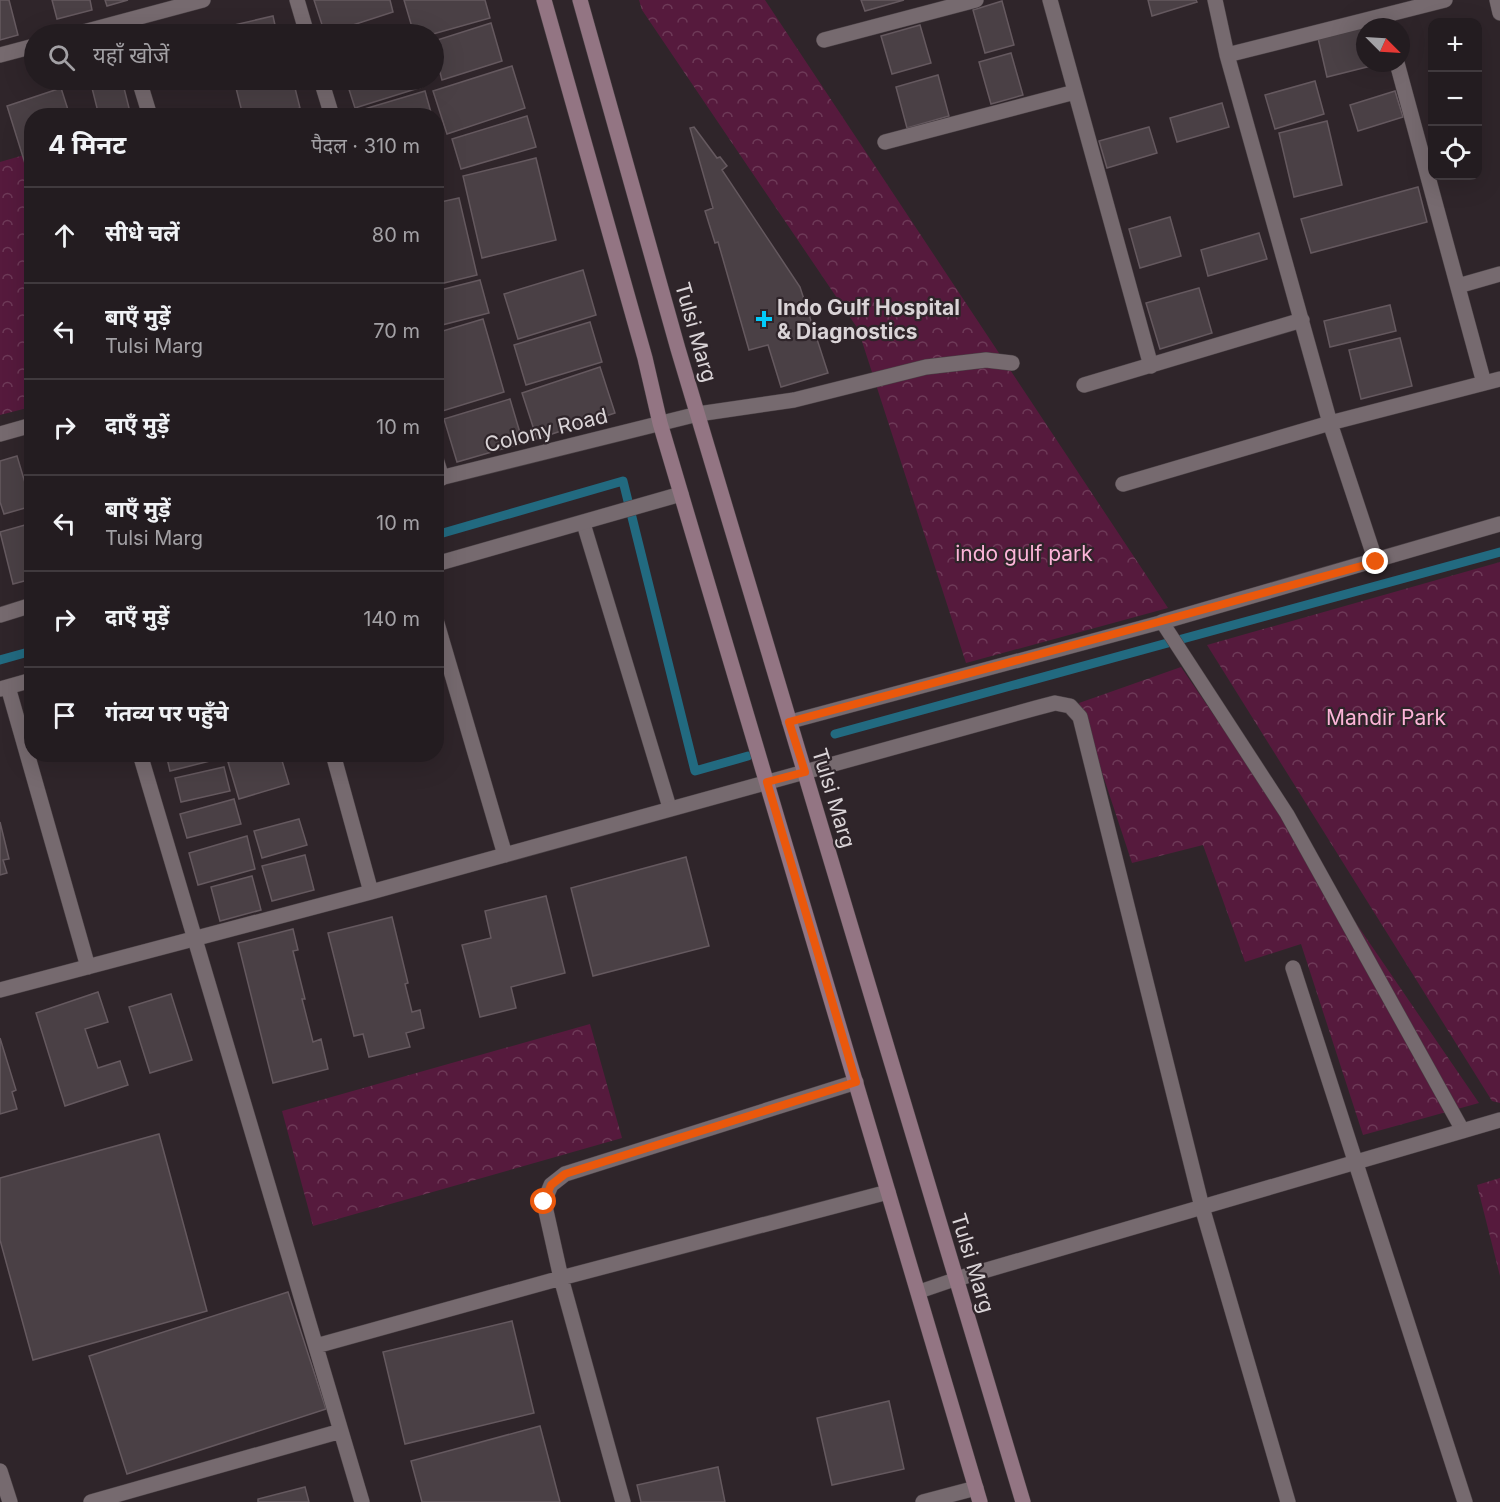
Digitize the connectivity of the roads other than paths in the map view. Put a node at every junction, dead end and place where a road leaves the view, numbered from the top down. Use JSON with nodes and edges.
{"nodes":[{"id":1,"x":203,"y":0,"type":"edge"},
{"id":2,"x":297,"y":0,"type":"edge"},
{"id":3,"x":544,"y":0,"type":"edge"},
{"id":4,"x":580,"y":0,"type":"edge"},
{"id":5,"x":976,"y":0,"type":"edge"},
{"id":6,"x":1050,"y":0,"type":"edge"},
{"id":7,"x":1215,"y":0,"type":"edge"},
{"id":8,"x":1445,"y":0,"type":"edge"},
{"id":9,"x":1497,"y":0,"type":"edge"},
{"id":10,"x":1500,"y":13,"type":"edge"},
{"id":11,"x":1397,"y":18,"type":"edge"},
{"id":12,"x":135,"y":24,"type":"edge"},
{"id":13,"x":304,"y":24,"type":"edge"},
{"id":14,"x":1356,"y":28,"type":"edge"},
{"id":15,"x":824,"y":40,"type":"dead end"},
{"id":16,"x":24,"y":49,"type":"edge"},
{"id":17,"x":0,"y":55,"type":"edge"},
{"id":18,"x":1227,"y":55,"type":"junction"},
{"id":19,"x":1399,"y":72,"type":"edge"},
{"id":20,"x":142,"y":90,"type":"edge"},
{"id":21,"x":324,"y":90,"type":"edge"},
{"id":22,"x":1075,"y":92,"type":"junction"},
{"id":23,"x":148,"y":108,"type":"edge"},
{"id":24,"x":330,"y":108,"type":"edge"},
{"id":25,"x":885,"y":142,"type":"dead end"},
{"id":26,"x":1500,"y":274,"type":"edge"},
{"id":27,"x":1458,"y":286,"type":"junction"},
{"id":28,"x":1302,"y":320,"type":"junction"},
{"id":29,"x":1012,"y":363,"type":"dead end"},
{"id":30,"x":1151,"y":366,"type":"junction"},
{"id":31,"x":1500,"y":379,"type":"edge"},
{"id":32,"x":1484,"y":383,"type":"junction"},
{"id":33,"x":1084,"y":385,"type":"dead end"},
{"id":34,"x":698,"y":414,"type":"junction"},
{"id":35,"x":660,"y":423,"type":"junction"},
{"id":36,"x":1330,"y":423,"type":"junction"},
{"id":37,"x":24,"y":427,"type":"edge"},
{"id":38,"x":0,"y":434,"type":"edge"},
{"id":39,"x":444,"y":477,"type":"edge"},
{"id":40,"x":1123,"y":484,"type":"dead end"},
{"id":41,"x":681,"y":494,"type":"junction"},
{"id":42,"x":583,"y":522,"type":"junction"},
{"id":43,"x":1500,"y":524,"type":"edge"},
{"id":44,"x":444,"y":562,"type":"edge"},
{"id":45,"x":1376,"y":562,"type":"junction"},
{"id":46,"x":24,"y":608,"type":"edge"},
{"id":47,"x":0,"y":615,"type":"edge"},
{"id":48,"x":1163,"y":622,"type":"junction"},
{"id":49,"x":444,"y":647,"type":"edge"},
{"id":50,"x":24,"y":682,"type":"edge"},
{"id":51,"x":4,"y":688,"type":"edge"},
{"id":52,"x":789,"y":722,"type":"junction"},
{"id":53,"x":24,"y":754,"type":"edge"},
{"id":54,"x":26,"y":762,"type":"edge"},
{"id":55,"x":142,"y":762,"type":"edge"},
{"id":56,"x":335,"y":762,"type":"edge"},
{"id":57,"x":805,"y":772,"type":"junction"},
{"id":58,"x":767,"y":782,"type":"junction"},
{"id":59,"x":670,"y":809,"type":"junction"},
{"id":60,"x":505,"y":855,"type":"junction"},
{"id":61,"x":371,"y":892,"type":"junction"},
{"id":62,"x":195,"y":939,"type":"junction"},
{"id":63,"x":88,"y":967,"type":"junction"},
{"id":64,"x":1293,"y":968,"type":"dead end"},
{"id":65,"x":0,"y":990,"type":"edge"},
{"id":66,"x":856,"y":1082,"type":"junction"},
{"id":67,"x":1500,"y":1120,"type":"edge"},
{"id":68,"x":1463,"y":1131,"type":"junction"},
{"id":69,"x":1355,"y":1162,"type":"junction"},
{"id":70,"x":888,"y":1192,"type":"junction"},
{"id":71,"x":1202,"y":1207,"type":"junction"},
{"id":72,"x":561,"y":1278,"type":"junction"},
{"id":73,"x":956,"y":1279,"type":"junction"},
{"id":74,"x":918,"y":1292,"type":"junction"},
{"id":75,"x":316,"y":1346,"type":"junction"},
{"id":76,"x":341,"y":1431,"type":"junction"},
{"id":77,"x":0,"y":1471,"type":"edge"},
{"id":78,"x":978,"y":1495,"type":"edge"},
{"id":79,"x":113,"y":1499,"type":"edge"},
{"id":80,"x":10,"y":1502,"type":"edge"},
{"id":81,"x":91,"y":1502,"type":"edge"},
{"id":82,"x":362,"y":1502,"type":"edge"},
{"id":83,"x":623,"y":1502,"type":"edge"},
{"id":84,"x":923,"y":1502,"type":"edge"},
{"id":85,"x":1023,"y":1502,"type":"edge"},
{"id":86,"x":1288,"y":1502,"type":"edge"},
{"id":87,"x":1466,"y":1502,"type":"edge"}],
"edges":[{"from":1,"to":12,"type":"street"},
{"from":2,"to":13,"type":"street"},
{"from":3,"to":35,"type":"street"},
{"from":4,"to":34,"type":"street","name":"Tulsi Marg"},
{"from":5,"to":15,"type":"street"},
{"from":6,"to":22,"type":"street"},
{"from":7,"to":18,"type":"street"},
{"from":8,"to":11,"type":"street"},
{"from":9,"to":10,"type":"street"},
{"from":14,"to":18,"type":"street"},
{"from":16,"to":17,"type":"street"},
{"from":18,"to":28,"type":"street"},
{"from":19,"to":27,"type":"street"},
{"from":20,"to":23,"type":"street"},
{"from":21,"to":24,"type":"street"},
{"from":22,"to":25,"type":"street"},
{"from":22,"to":30,"type":"street"},
{"from":26,"to":27,"type":"street"},
{"from":27,"to":32,"type":"street"},
{"from":28,"to":30,"type":"street"},
{"from":28,"to":36,"type":"street"},
{"from":29,"to":34,"type":"street","name":"Colony Road"},
{"from":30,"to":33,"type":"street"},
{"from":31,"to":32,"type":"street"},
{"from":32,"to":36,"type":"street"},
{"from":34,"to":35,"type":"street","name":"Colony Road"},
{"from":34,"to":52,"type":"street","name":"Tulsi Marg"},
{"from":35,"to":39,"type":"street","name":"Colony Road"},
{"from":35,"to":41,"type":"street"},
{"from":36,"to":40,"type":"street"},
{"from":36,"to":45,"type":"street"},
{"from":37,"to":38,"type":"street"},
{"from":41,"to":42,"type":"street"},
{"from":41,"to":58,"type":"street"},
{"from":42,"to":44,"type":"street"},
{"from":42,"to":59,"type":"lane"},
{"from":43,"to":45,"type":"street"},
{"from":45,"to":48,"type":"street"},
{"from":46,"to":47,"type":"street"},
{"from":48,"to":52,"type":"lane"},
{"from":48,"to":68,"type":"lane"},
{"from":49,"to":60,"type":"street"},
{"from":50,"to":51,"type":"street"},
{"from":51,"to":53,"type":"street"},
{"from":52,"to":57,"type":"street","name":"Tulsi Marg"},
{"from":54,"to":63,"type":"street"},
{"from":55,"to":62,"type":"street"},
{"from":56,"to":61,"type":"street"},
{"from":57,"to":58,"type":"street"},
{"from":57,"to":71,"type":"street"},
{"from":57,"to":73,"type":"street","name":"Tulsi Marg"},
{"from":58,"to":59,"type":"street"},
{"from":58,"to":66,"type":"street"},
{"from":59,"to":60,"type":"street"},
{"from":60,"to":61,"type":"street"},
{"from":61,"to":62,"type":"street"},
{"from":62,"to":63,"type":"street"},
{"from":62,"to":75,"type":"street"},
{"from":63,"to":65,"type":"street"},
{"from":64,"to":69,"type":"street"},
{"from":66,"to":70,"type":"street"},
{"from":66,"to":72,"type":"street"},
{"from":67,"to":68,"type":"street"},
{"from":68,"to":69,"type":"street"},
{"from":69,"to":71,"type":"street"},
{"from":69,"to":87,"type":"street"},
{"from":70,"to":72,"type":"street"},
{"from":70,"to":74,"type":"street"},
{"from":71,"to":73,"type":"street"},
{"from":71,"to":86,"type":"street"},
{"from":72,"to":75,"type":"street"},
{"from":72,"to":83,"type":"street"},
{"from":73,"to":74,"type":"lane"},
{"from":73,"to":85,"type":"street","name":"Tulsi Marg"},
{"from":74,"to":78,"type":"street"},
{"from":75,"to":76,"type":"street"},
{"from":76,"to":79,"type":"street"},
{"from":76,"to":82,"type":"street"},
{"from":77,"to":80,"type":"street"},
{"from":78,"to":84,"type":"street"},
{"from":79,"to":81,"type":"street"}]}
